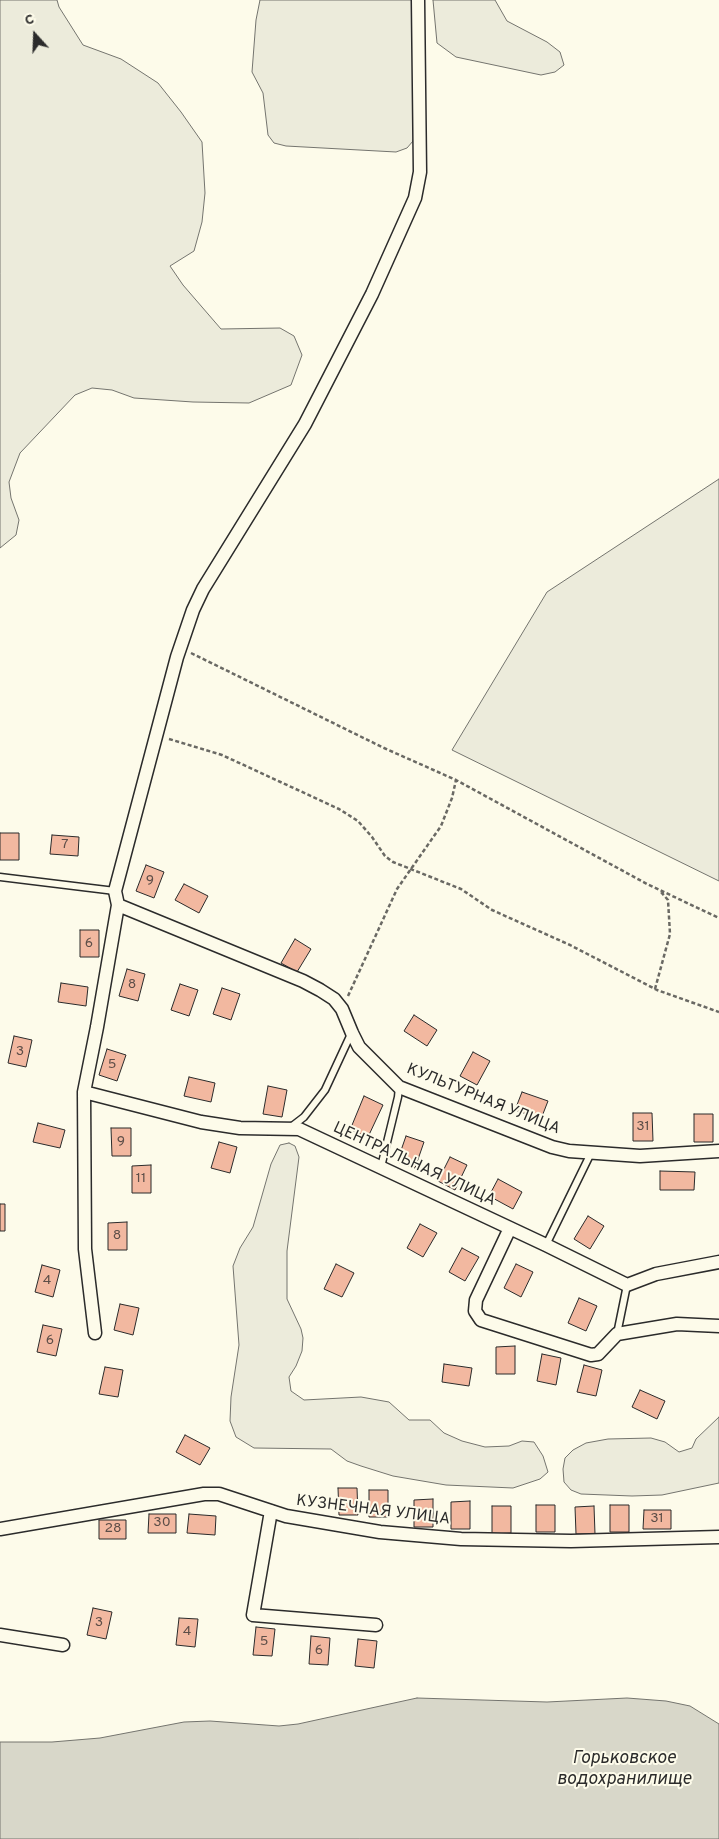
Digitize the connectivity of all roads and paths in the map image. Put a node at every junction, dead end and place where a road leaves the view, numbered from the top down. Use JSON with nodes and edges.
{"nodes":[{"id":1,"x":418,"y":0,"type":"edge"},
{"id":2,"x":181,"y":648,"type":"junction"},
{"id":3,"x":155,"y":736,"type":"junction"},
{"id":4,"x":456,"y":780,"type":"junction"},
{"id":5,"x":411,"y":868,"type":"junction"},
{"id":6,"x":0,"y":877,"type":"edge"},
{"id":7,"x":660,"y":890,"type":"junction"},
{"id":8,"x":114,"y":891,"type":"junction"},
{"id":9,"x":118,"y":905,"type":"junction"},
{"id":10,"x":719,"y":918,"type":"edge"},
{"id":11,"x":655,"y":989,"type":"junction"},
{"id":12,"x":342,"y":1009,"type":"junction"},
{"id":13,"x":719,"y":1012,"type":"edge"},
{"id":14,"x":352,"y":1033,"type":"junction"},
{"id":15,"x":399,"y":1087,"type":"junction"},
{"id":16,"x":84,"y":1092,"type":"junction"},
{"id":17,"x":291,"y":1128,"type":"junction"},
{"id":18,"x":719,"y":1151,"type":"edge"},
{"id":19,"x":592,"y":1152,"type":"junction"},
{"id":20,"x":381,"y":1167,"type":"junction"},
{"id":21,"x":510,"y":1228,"type":"junction"},
{"id":22,"x":546,"y":1245,"type":"junction"},
{"id":23,"x":719,"y":1262,"type":"edge"},
{"id":24,"x":627,"y":1285,"type":"junction"},
{"id":25,"x":719,"y":1326,"type":"edge"},
{"id":26,"x":95,"y":1333,"type":"dead end"},
{"id":27,"x":617,"y":1334,"type":"junction"},
{"id":28,"x":271,"y":1511,"type":"junction"},
{"id":29,"x":0,"y":1529,"type":"edge"},
{"id":30,"x":719,"y":1537,"type":"edge"},
{"id":31,"x":376,"y":1625,"type":"dead end"},
{"id":32,"x":0,"y":1634,"type":"edge"},
{"id":33,"x":64,"y":1645,"type":"dead end"}],
"edges":[{"from":1,"to":2,"type":"street"},
{"from":2,"to":3,"type":"street"},
{"from":2,"to":4,"type":"path"},
{"from":3,"to":5,"type":"path"},
{"from":3,"to":8,"type":"street"},
{"from":4,"to":5,"type":"path"},
{"from":4,"to":7,"type":"path"},
{"from":5,"to":11,"type":"path"},
{"from":5,"to":12,"type":"path"},
{"from":6,"to":8,"type":"lane"},
{"from":7,"to":10,"type":"path"},
{"from":7,"to":11,"type":"path"},
{"from":8,"to":9,"type":"street"},
{"from":9,"to":12,"type":"street","name":"КУЛЬТУРНАЯ УЛИЦА"},
{"from":9,"to":16,"type":"street"},
{"from":11,"to":13,"type":"path"},
{"from":12,"to":14,"type":"street","name":"КУЛЬТУРНАЯ УЛИЦА"},
{"from":14,"to":15,"type":"street","name":"КУЛЬТУРНАЯ УЛИЦА"},
{"from":14,"to":17,"type":"lane"},
{"from":15,"to":19,"type":"street","name":"КУЛЬТУРНАЯ УЛИЦА"},
{"from":15,"to":20,"type":"lane"},
{"from":16,"to":17,"type":"street","name":"ЦЕНТРАЛЬНАЯ УЛИЦА"},
{"from":16,"to":26,"type":"street"},
{"from":17,"to":20,"type":"street","name":"ЦЕНТРАЛЬНАЯ УЛИЦА"},
{"from":18,"to":19,"type":"street","name":"КУЛЬТУРНАЯ УЛИЦА"},
{"from":19,"to":22,"type":"lane"},
{"from":20,"to":21,"type":"street","name":"ЦЕНТРАЛЬНАЯ УЛИЦА"},
{"from":21,"to":22,"type":"street","name":"ЦЕНТРАЛЬНАЯ УЛИЦА"},
{"from":21,"to":27,"type":"street"},
{"from":22,"to":24,"type":"street","name":"ЦЕНТРАЛЬНАЯ УЛИЦА"},
{"from":23,"to":24,"type":"street"},
{"from":24,"to":27,"type":"lane"},
{"from":25,"to":27,"type":"street"},
{"from":28,"to":29,"type":"street","name":"КУЗНЕЧНАЯ УЛИЦА"},
{"from":28,"to":30,"type":"street","name":"КУЗНЕЧНАЯ УЛИЦА"},
{"from":28,"to":31,"type":"street"},
{"from":32,"to":33,"type":"street"}]}
